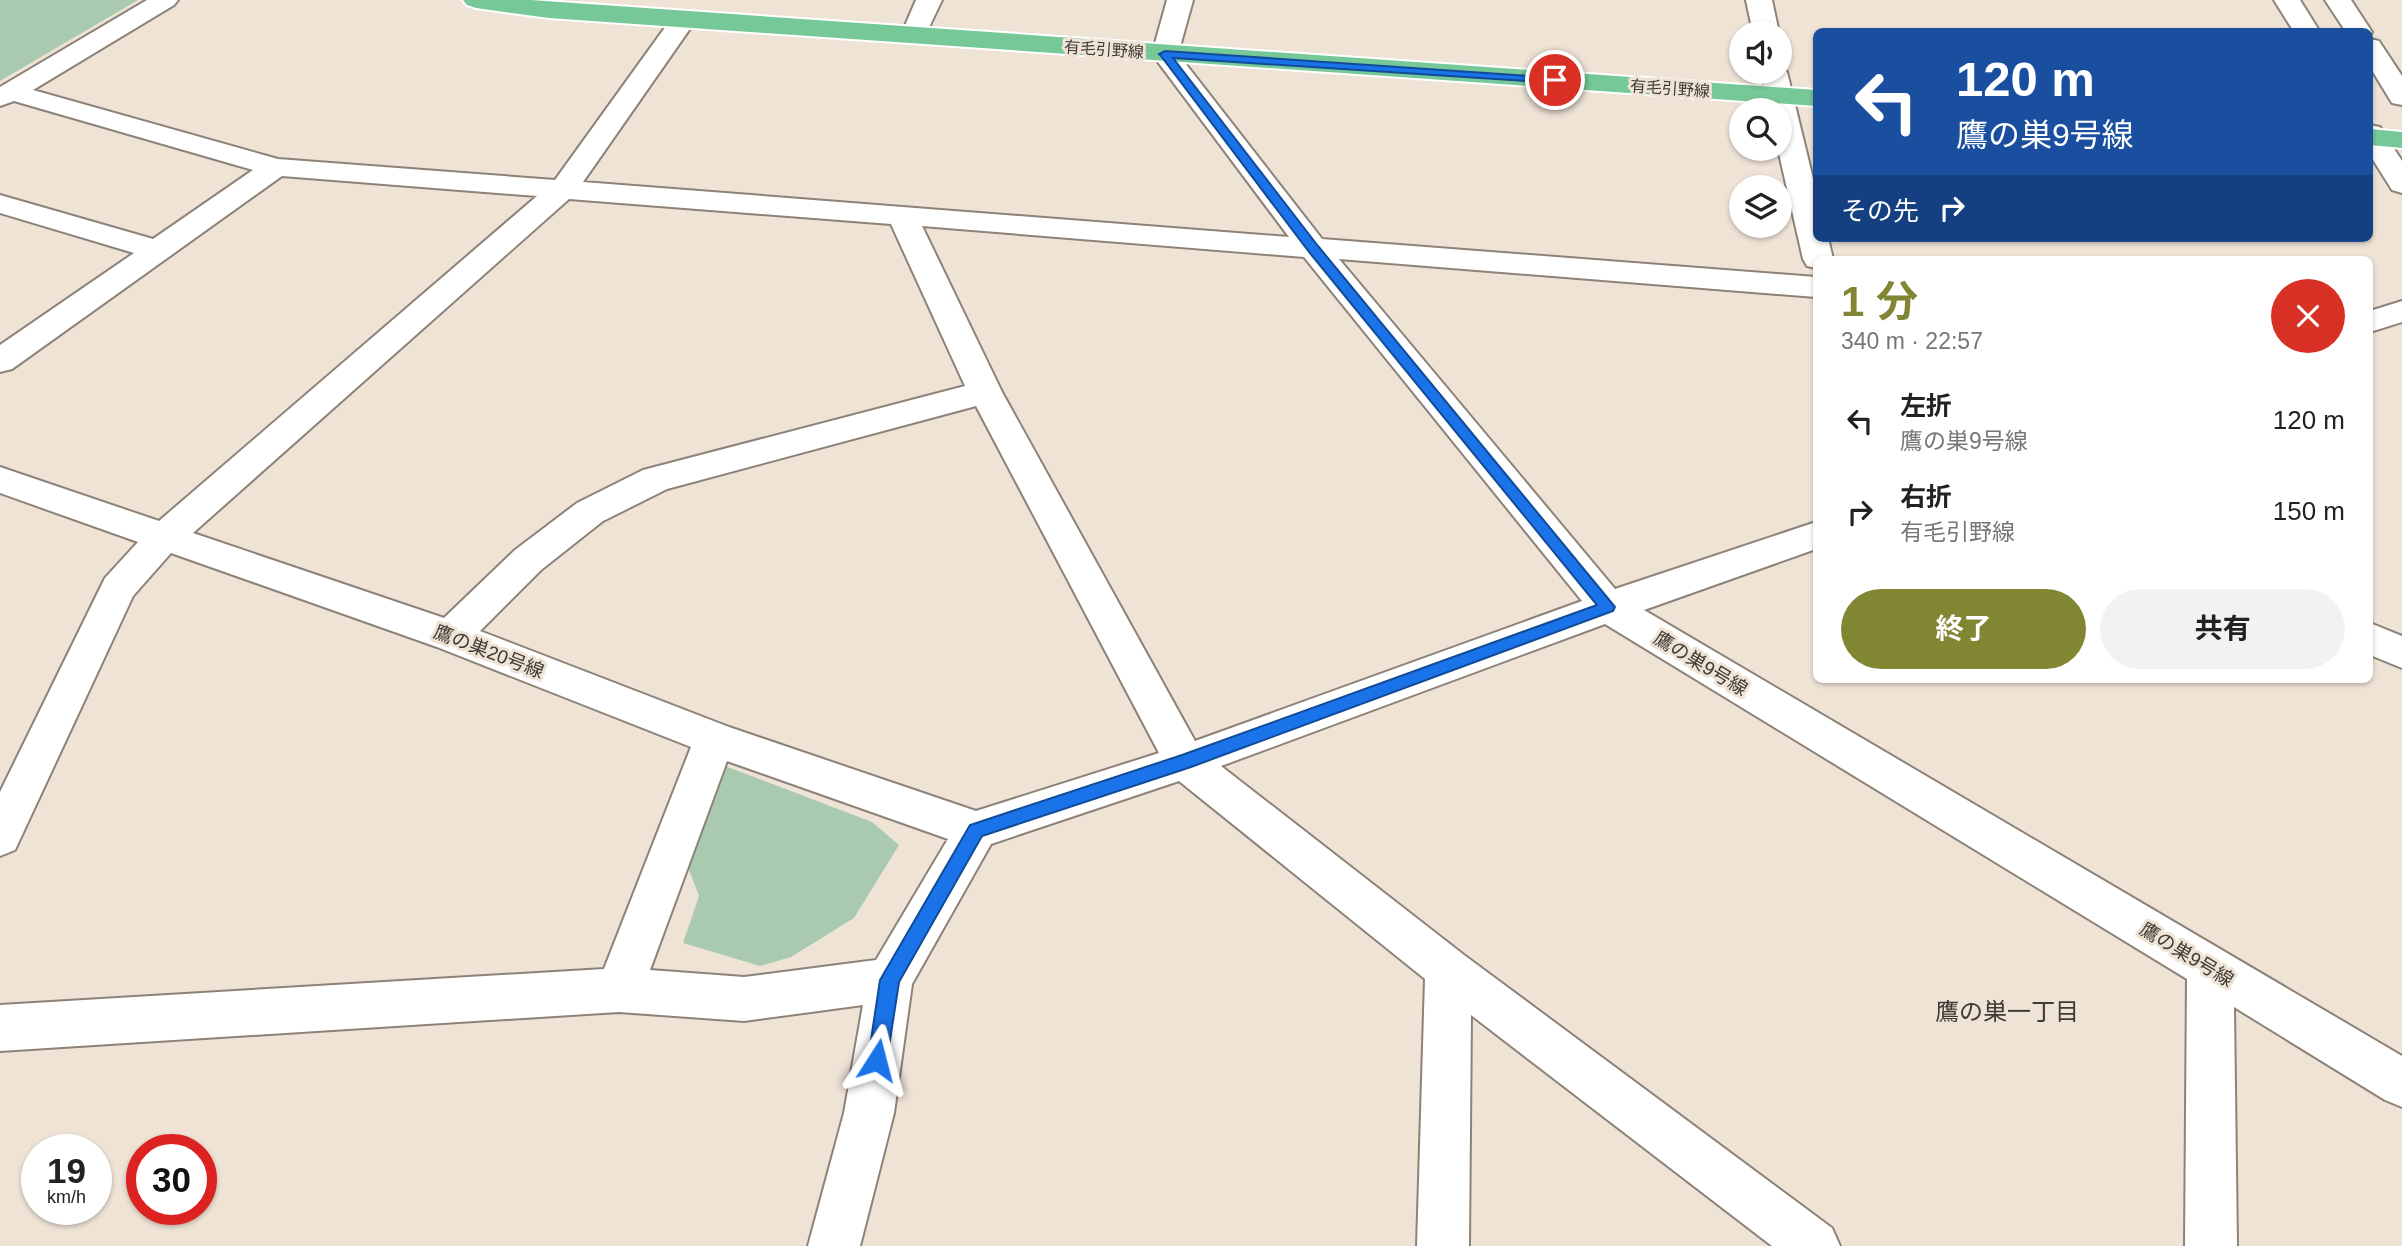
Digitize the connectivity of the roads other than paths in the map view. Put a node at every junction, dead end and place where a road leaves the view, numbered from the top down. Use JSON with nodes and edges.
{"nodes":[{"id":1,"x":165,"y":0,"type":"edge"},
{"id":2,"x":476,"y":0,"type":"edge"},
{"id":3,"x":929,"y":0,"type":"edge"},
{"id":4,"x":1180,"y":0,"type":"edge"},
{"id":5,"x":1759,"y":0,"type":"edge"},
{"id":6,"x":2287,"y":0,"type":"edge"},
{"id":7,"x":2338,"y":0,"type":"edge"},
{"id":8,"x":683,"y":20,"type":"junction"},
{"id":9,"x":1763,"y":21,"type":"edge"},
{"id":10,"x":2304,"y":28,"type":"edge"},
{"id":11,"x":2356,"y":28,"type":"edge"},
{"id":12,"x":914,"y":35,"type":"junction"},
{"id":13,"x":2373,"y":52,"type":"edge"},
{"id":14,"x":1165,"y":54,"type":"junction"},
{"id":15,"x":1729,"y":81,"type":"edge"},
{"id":16,"x":1776,"y":84,"type":"edge"},
{"id":17,"x":1779,"y":84,"type":"edge"},
{"id":18,"x":6,"y":95,"type":"edge"},
{"id":19,"x":1813,"y":97,"type":"edge"},
{"id":20,"x":2402,"y":97,"type":"edge"},
{"id":21,"x":2373,"y":136,"type":"edge"},
{"id":22,"x":2373,"y":140,"type":"edge"},
{"id":23,"x":2402,"y":140,"type":"edge"},
{"id":24,"x":276,"y":167,"type":"junction"},
{"id":25,"x":2402,"y":184,"type":"edge"},
{"id":26,"x":564,"y":188,"type":"junction"},
{"id":27,"x":0,"y":204,"type":"edge"},
{"id":28,"x":901,"y":214,"type":"junction"},
{"id":29,"x":1813,"y":238,"type":"edge"},
{"id":30,"x":1314,"y":249,"type":"junction"},
{"id":31,"x":158,"y":250,"type":"junction"},
{"id":32,"x":1813,"y":287,"type":"edge"},
{"id":33,"x":2402,"y":311,"type":"edge"},
{"id":34,"x":2373,"y":320,"type":"edge"},
{"id":35,"x":0,"y":361,"type":"edge"},
{"id":36,"x":985,"y":392,"type":"junction"},
{"id":37,"x":0,"y":480,"type":"edge"},
{"id":38,"x":1813,"y":536,"type":"edge"},
{"id":39,"x":164,"y":537,"type":"junction"},
{"id":40,"x":1608,"y":607,"type":"junction"},
{"id":41,"x":450,"y":636,"type":"junction"},
{"id":42,"x":2373,"y":639,"type":"edge"},
{"id":43,"x":2402,"y":653,"type":"edge"},
{"id":44,"x":715,"y":739,"type":"junction"},
{"id":45,"x":1185,"y":762,"type":"junction"},
{"id":46,"x":976,"y":830,"type":"junction"},
{"id":47,"x":0,"y":837,"type":"edge"},
{"id":48,"x":2210,"y":967,"type":"junction"},
{"id":49,"x":1448,"y":970,"type":"junction"},
{"id":50,"x":890,"y":980,"type":"junction"},
{"id":51,"x":619,"y":990,"type":"junction"},
{"id":52,"x":0,"y":1028,"type":"edge"},
{"id":53,"x":2402,"y":1083,"type":"edge"},
{"id":54,"x":834,"y":1246,"type":"edge"},
{"id":55,"x":1443,"y":1246,"type":"edge"},
{"id":56,"x":1814,"y":1246,"type":"edge"},
{"id":57,"x":2211,"y":1246,"type":"edge"}],
"edges":[{"from":1,"to":18,"type":"street"},
{"from":2,"to":8,"type":"main road","name":"有毛引野線"},
{"from":3,"to":12,"type":"street"},
{"from":4,"to":14,"type":"street"},
{"from":5,"to":9,"type":"street"},
{"from":6,"to":10,"type":"street"},
{"from":7,"to":11,"type":"street"},
{"from":8,"to":12,"type":"main road","name":"有毛引野線"},
{"from":8,"to":26,"type":"street"},
{"from":12,"to":14,"type":"main road","name":"有毛引野線"},
{"from":13,"to":20,"type":"street"},
{"from":14,"to":15,"type":"main road","name":"有毛引野線"},
{"from":14,"to":30,"type":"street","name":"鷹の巣9号線"},
{"from":16,"to":29,"type":"street"},
{"from":17,"to":19,"type":"main road","name":"有毛引野線"},
{"from":18,"to":24,"type":"street"},
{"from":21,"to":23,"type":"main road"},
{"from":22,"to":25,"type":"street"},
{"from":24,"to":26,"type":"street"},
{"from":24,"to":31,"type":"street"},
{"from":26,"to":28,"type":"street"},
{"from":26,"to":39,"type":"street"},
{"from":27,"to":31,"type":"street"},
{"from":28,"to":30,"type":"street"},
{"from":28,"to":36,"type":"street"},
{"from":30,"to":32,"type":"street"},
{"from":30,"to":40,"type":"street","name":"鷹の巣9号線"},
{"from":31,"to":35,"type":"street"},
{"from":33,"to":34,"type":"street"},
{"from":36,"to":41,"type":"street"},
{"from":36,"to":45,"type":"street"},
{"from":37,"to":39,"type":"street","name":"鷹の巣20号線"},
{"from":38,"to":40,"type":"street"},
{"from":39,"to":41,"type":"street","name":"鷹の巣20号線"},
{"from":39,"to":47,"type":"street"},
{"from":40,"to":45,"type":"street"},
{"from":40,"to":48,"type":"street","name":"鷹の巣9号線"},
{"from":41,"to":44,"type":"street","name":"鷹の巣20号線"},
{"from":42,"to":43,"type":"street"},
{"from":44,"to":46,"type":"street","name":"鷹の巣20号線"},
{"from":44,"to":51,"type":"street"},
{"from":45,"to":46,"type":"street"},
{"from":45,"to":49,"type":"street"},
{"from":46,"to":50,"type":"street"},
{"from":48,"to":53,"type":"street","name":"鷹の巣9号線"},
{"from":48,"to":57,"type":"street"},
{"from":49,"to":55,"type":"street"},
{"from":49,"to":56,"type":"street"},
{"from":50,"to":51,"type":"street"},
{"from":50,"to":54,"type":"street"},
{"from":51,"to":52,"type":"street"}]}
